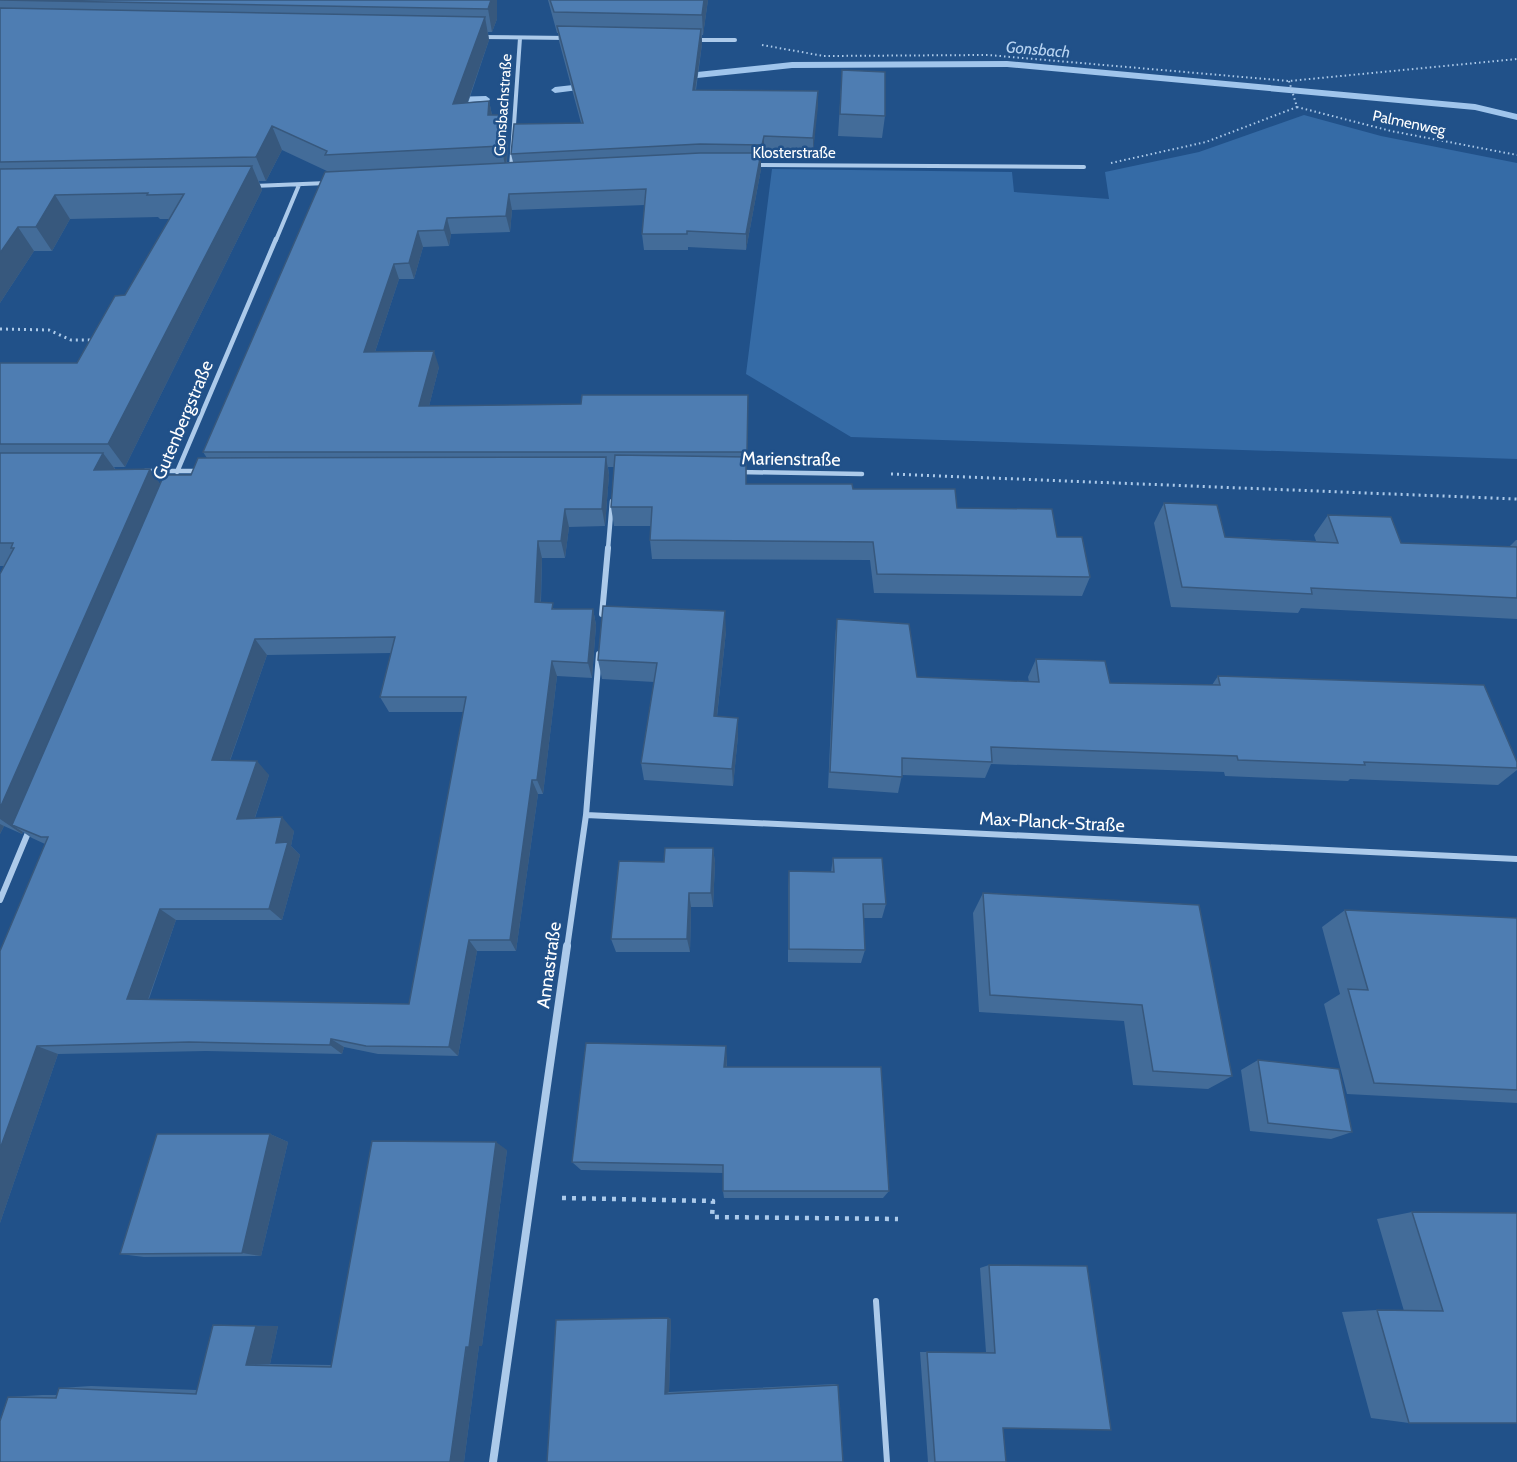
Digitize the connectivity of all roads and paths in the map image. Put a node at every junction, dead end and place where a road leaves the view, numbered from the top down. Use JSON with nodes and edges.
{"nodes":[{"id":1,"x":473,"y":37,"type":"edge"},
{"id":2,"x":520,"y":38,"type":"junction"},
{"id":3,"x":568,"y":38,"type":"edge"},
{"id":4,"x":687,"y":40,"type":"edge"},
{"id":5,"x":735,"y":40,"type":"joint"},
{"id":6,"x":1517,"y":59,"type":"edge"},
{"id":7,"x":1289,"y":81,"type":"junction"},
{"id":8,"x":1296,"y":107,"type":"junction"},
{"id":9,"x":1517,"y":156,"type":"edge"},
{"id":10,"x":749,"y":165,"type":"edge"},
{"id":11,"x":1084,"y":167,"type":"joint"},
{"id":12,"x":510,"y":175,"type":"edge"},
{"id":13,"x":328,"y":183,"type":"edge"},
{"id":14,"x":299,"y":185,"type":"junction"},
{"id":15,"x":251,"y":186,"type":"edge"},
{"id":16,"x":0,"y":329,"type":"edge"},
{"id":17,"x":95,"y":340,"type":"edge"},
{"id":18,"x":142,"y":471,"type":"edge"},
{"id":19,"x":177,"y":471,"type":"junction"},
{"id":20,"x":213,"y":471,"type":"edge"},
{"id":21,"x":735,"y":472,"type":"edge"},
{"id":22,"x":862,"y":474,"type":"joint"},
{"id":23,"x":173,"y":482,"type":"edge"},
{"id":24,"x":612,"y":494,"type":"edge"},
{"id":25,"x":1517,"y":499,"type":"edge"},
{"id":26,"x":601,"y":625,"type":"edge"},
{"id":27,"x":599,"y":648,"type":"edge"},
{"id":28,"x":586,"y":815,"type":"junction"},
{"id":29,"x":32,"y":823,"type":"edge"},
{"id":30,"x":1517,"y":859,"type":"edge"},
{"id":31,"x":0,"y":900,"type":"edge"},
{"id":32,"x":531,"y":1197,"type":"junction"},
{"id":33,"x":898,"y":1219,"type":"dead end"},
{"id":34,"x":876,"y":1301,"type":"dead end"},
{"id":35,"x":493,"y":1462,"type":"edge"},
{"id":36,"x":887,"y":1462,"type":"edge"}],
"edges":[{"from":1,"to":2,"type":"street","name":"Gonsbachstraße"},
{"from":2,"to":3,"type":"street","name":"Gonsbachstraße"},
{"from":2,"to":12,"type":"street","name":"Gonsbachstraße"},
{"from":4,"to":5,"type":"street"},
{"from":5,"to":7,"type":"path"},
{"from":6,"to":7,"type":"path"},
{"from":7,"to":8,"type":"path"},
{"from":8,"to":9,"type":"path","name":"Palmenweg"},
{"from":8,"to":11,"type":"path"},
{"from":10,"to":11,"type":"street","name":"Klosterstraße"},
{"from":13,"to":14,"type":"street"},
{"from":14,"to":15,"type":"street"},
{"from":14,"to":19,"type":"street","name":"Gutenbergstraße"},
{"from":16,"to":17,"type":"path"},
{"from":18,"to":19,"type":"street"},
{"from":19,"to":20,"type":"street"},
{"from":19,"to":23,"type":"street","name":"Gutenbergstraße"},
{"from":21,"to":22,"type":"street","name":"Marienstraße"},
{"from":22,"to":25,"type":"path"},
{"from":24,"to":26,"type":"street"},
{"from":27,"to":28,"type":"street","name":"Annastraße"},
{"from":28,"to":30,"type":"street","name":"Max-Planck-Straße"},
{"from":28,"to":32,"type":"street","name":"Annastraße"},
{"from":29,"to":31,"type":"street"},
{"from":32,"to":33,"type":"path"},
{"from":32,"to":35,"type":"street","name":"Annastraße"},
{"from":34,"to":36,"type":"lane"}]}
